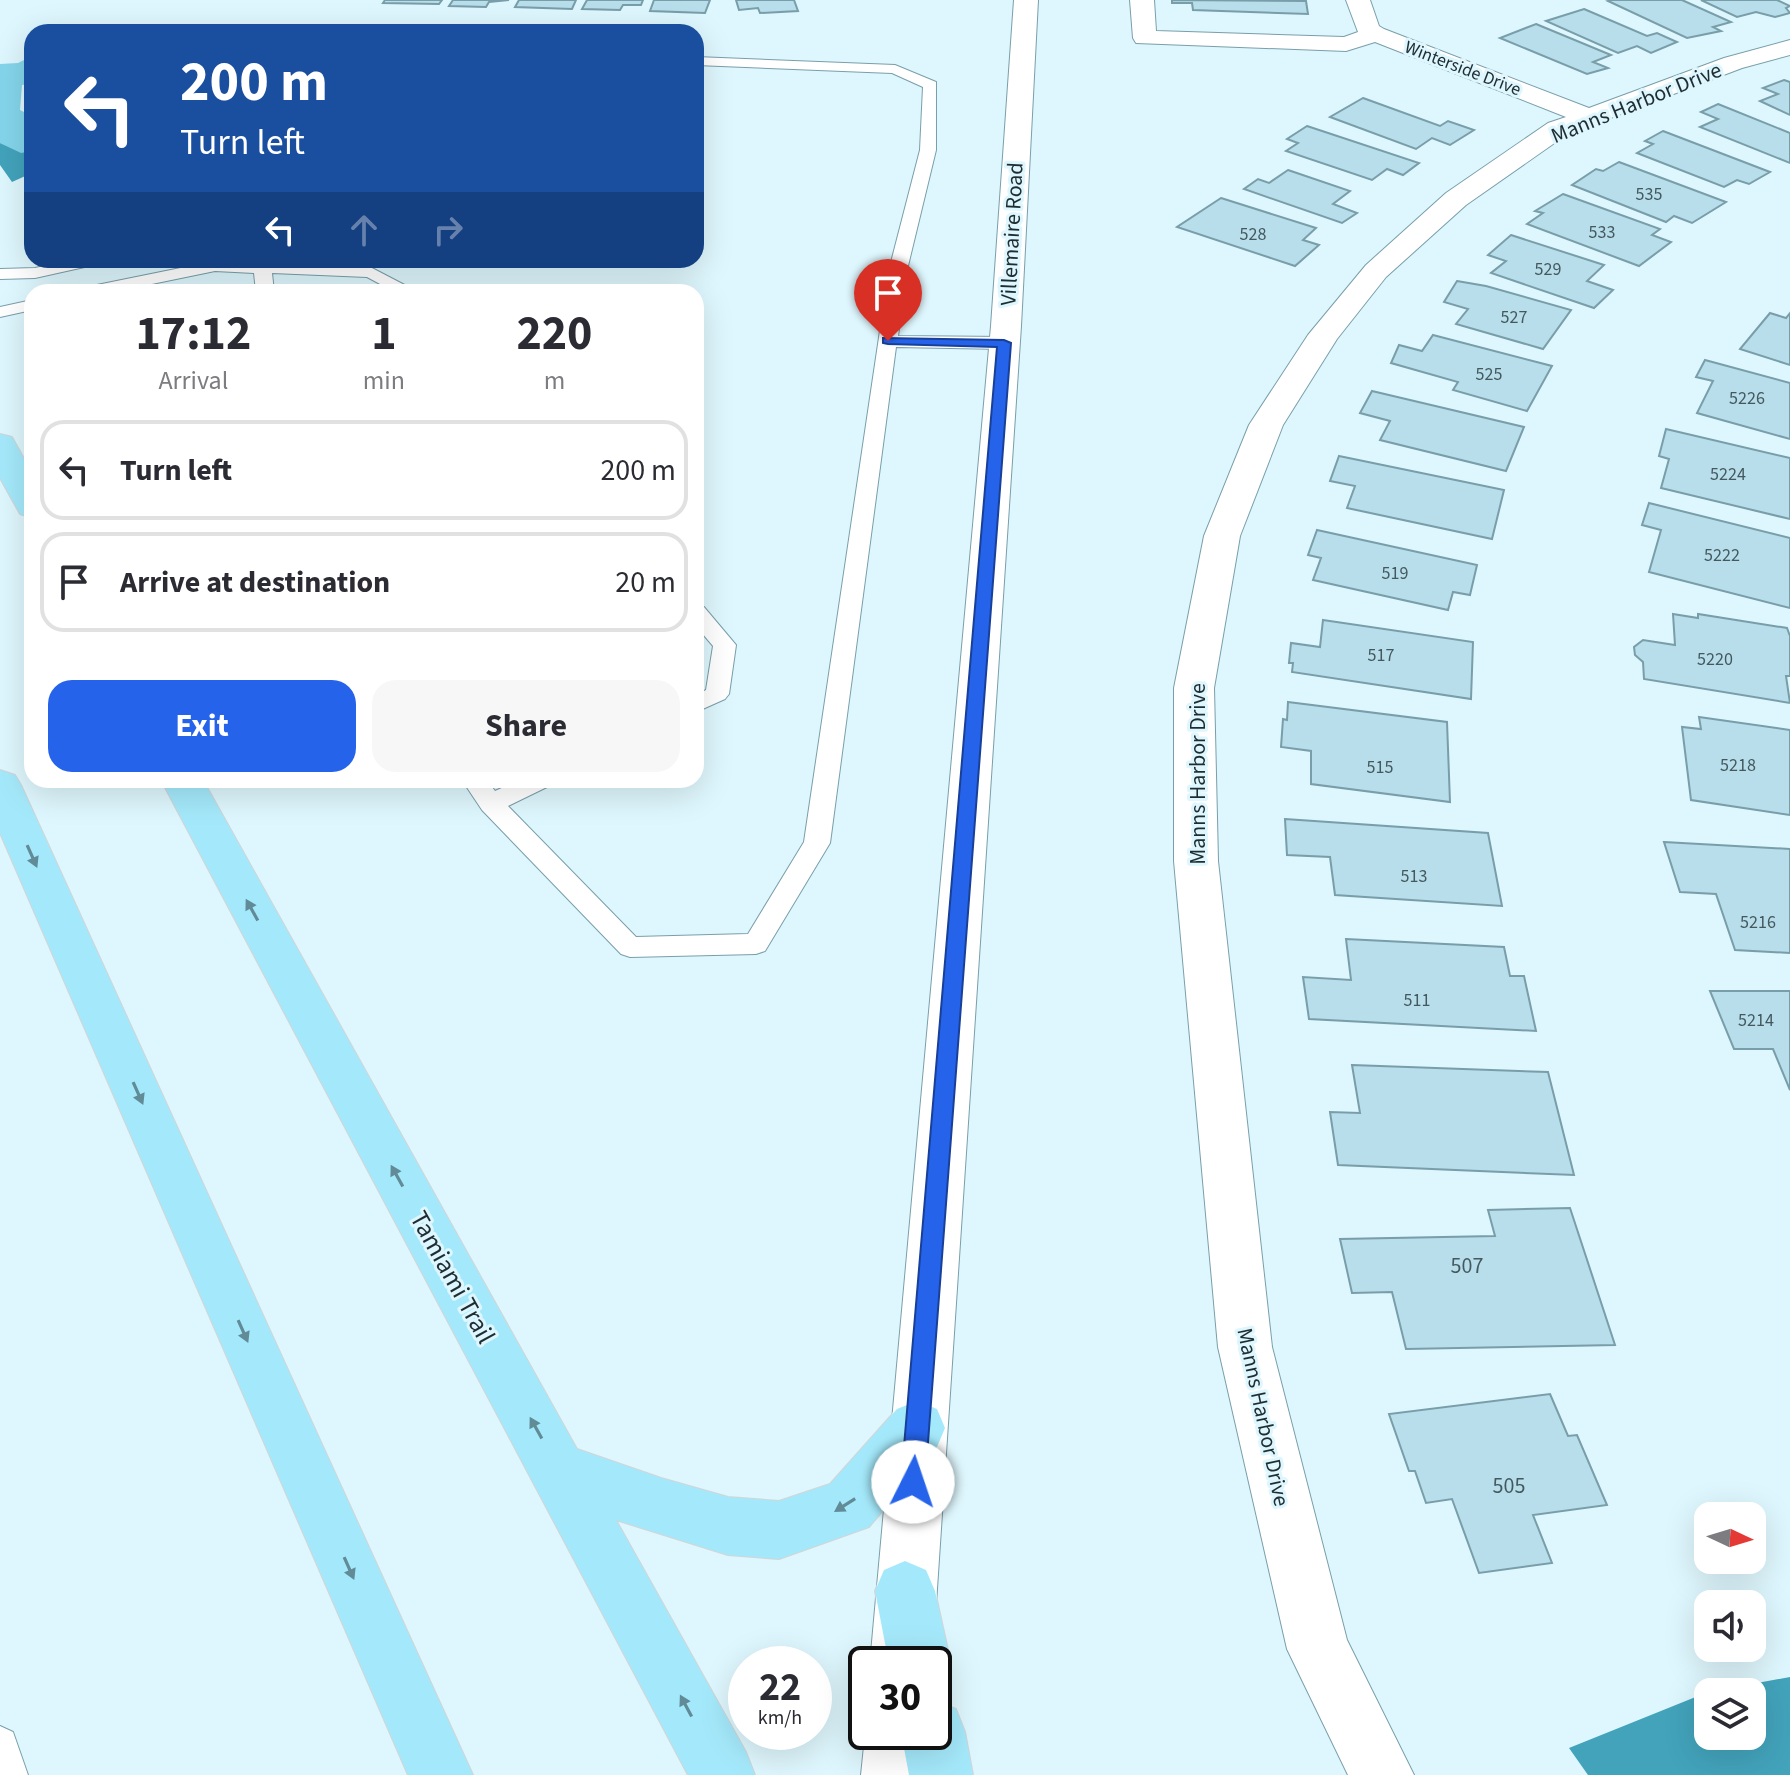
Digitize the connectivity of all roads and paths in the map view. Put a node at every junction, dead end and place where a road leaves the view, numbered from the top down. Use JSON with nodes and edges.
{"nodes":[{"id":1,"x":1026,"y":0,"type":"edge"},
{"id":2,"x":1142,"y":0,"type":"edge"},
{"id":3,"x":1358,"y":0,"type":"edge"},
{"id":4,"x":1375,"y":34,"type":"junction"},
{"id":5,"x":1346,"y":44,"type":"junction"},
{"id":6,"x":1790,"y":47,"type":"edge"},
{"id":7,"x":704,"y":61,"type":"edge"},
{"id":8,"x":1587,"y":116,"type":"junction"},
{"id":9,"x":1557,"y":129,"type":"junction"},
{"id":10,"x":59,"y":268,"type":"edge"},
{"id":11,"x":205,"y":268,"type":"edge"},
{"id":12,"x":298,"y":268,"type":"edge"},
{"id":13,"x":0,"y":274,"type":"edge"},
{"id":14,"x":126,"y":284,"type":"edge"},
{"id":15,"x":393,"y":284,"type":"edge"},
{"id":16,"x":24,"y":307,"type":"edge"},
{"id":17,"x":0,"y":312,"type":"edge"},
{"id":18,"x":888,"y":341,"type":"junction"},
{"id":19,"x":1004,"y":343,"type":"junction"},
{"id":20,"x":0,"y":444,"type":"edge"},
{"id":21,"x":20,"y":498,"type":"edge"},
{"id":22,"x":704,"y":621,"type":"edge"},
{"id":23,"x":704,"y":700,"type":"edge"},
{"id":24,"x":0,"y":785,"type":"edge"},
{"id":25,"x":186,"y":788,"type":"edge"},
{"id":26,"x":480,"y":788,"type":"edge"},
{"id":27,"x":524,"y":788,"type":"edge"},
{"id":28,"x":491,"y":804,"type":"junction"},
{"id":29,"x":917,"y":1428,"type":"junction"},
{"id":30,"x":559,"y":1471,"type":"junction"},
{"id":31,"x":905,"y":1591,"type":"junction"},
{"id":32,"x":902,"y":1646,"type":"edge"},
{"id":33,"x":916,"y":1646,"type":"edge"},
{"id":34,"x":0,"y":1745,"type":"edge"},
{"id":35,"x":895,"y":1750,"type":"edge"},
{"id":36,"x":936,"y":1750,"type":"edge"},
{"id":37,"x":9,"y":1775,"type":"edge"},
{"id":38,"x":441,"y":1775,"type":"edge"},
{"id":39,"x":723,"y":1775,"type":"edge"},
{"id":40,"x":893,"y":1775,"type":"edge"},
{"id":41,"x":941,"y":1775,"type":"edge"},
{"id":42,"x":1382,"y":1775,"type":"edge"}],
"edges":[{"from":1,"to":19,"type":"street","name":"Villemaire Road"},
{"from":2,"to":5,"type":"street"},
{"from":3,"to":4,"type":"street"},
{"from":4,"to":5,"type":"street"},
{"from":4,"to":8,"type":"street","name":"Winterside Drive"},
{"from":5,"to":9,"type":"street","name":"Winterside Drive"},
{"from":6,"to":8,"type":"street","name":"Manns Harbor Drive"},
{"from":7,"to":18,"type":"lane"},
{"from":8,"to":9,"type":"street","name":"Manns Harbor Drive"},
{"from":9,"to":42,"type":"street","name":"Manns Harbor Drive"},
{"from":10,"to":13,"type":"lane"},
{"from":11,"to":14,"type":"lane"},
{"from":12,"to":15,"type":"lane"},
{"from":16,"to":17,"type":"lane"},
{"from":18,"to":19,"type":"lane"},
{"from":18,"to":28,"type":"lane"},
{"from":19,"to":29,"type":"street","name":"Villemaire Road"},
{"from":20,"to":21,"type":"main road"},
{"from":22,"to":23,"type":"lane"},
{"from":24,"to":38,"type":"main road","one_way":true},
{"from":30,"to":25,"type":"main road","name":"Tamiami Trail","one_way":true},
{"from":26,"to":28,"type":"lane"},
{"from":27,"to":28,"type":"lane"},
{"from":29,"to":30,"type":"main road","one_way":true},
{"from":29,"to":31,"type":"street","name":"Villemaire Road"},
{"from":39,"to":30,"type":"main road","name":"Tamiami Trail","one_way":true},
{"from":31,"to":32,"type":"street","name":"Villemaire Road"},
{"from":31,"to":33,"type":"main road"},
{"from":34,"to":37,"type":"lane"},
{"from":35,"to":40,"type":"street"},
{"from":36,"to":41,"type":"main road"}]}
